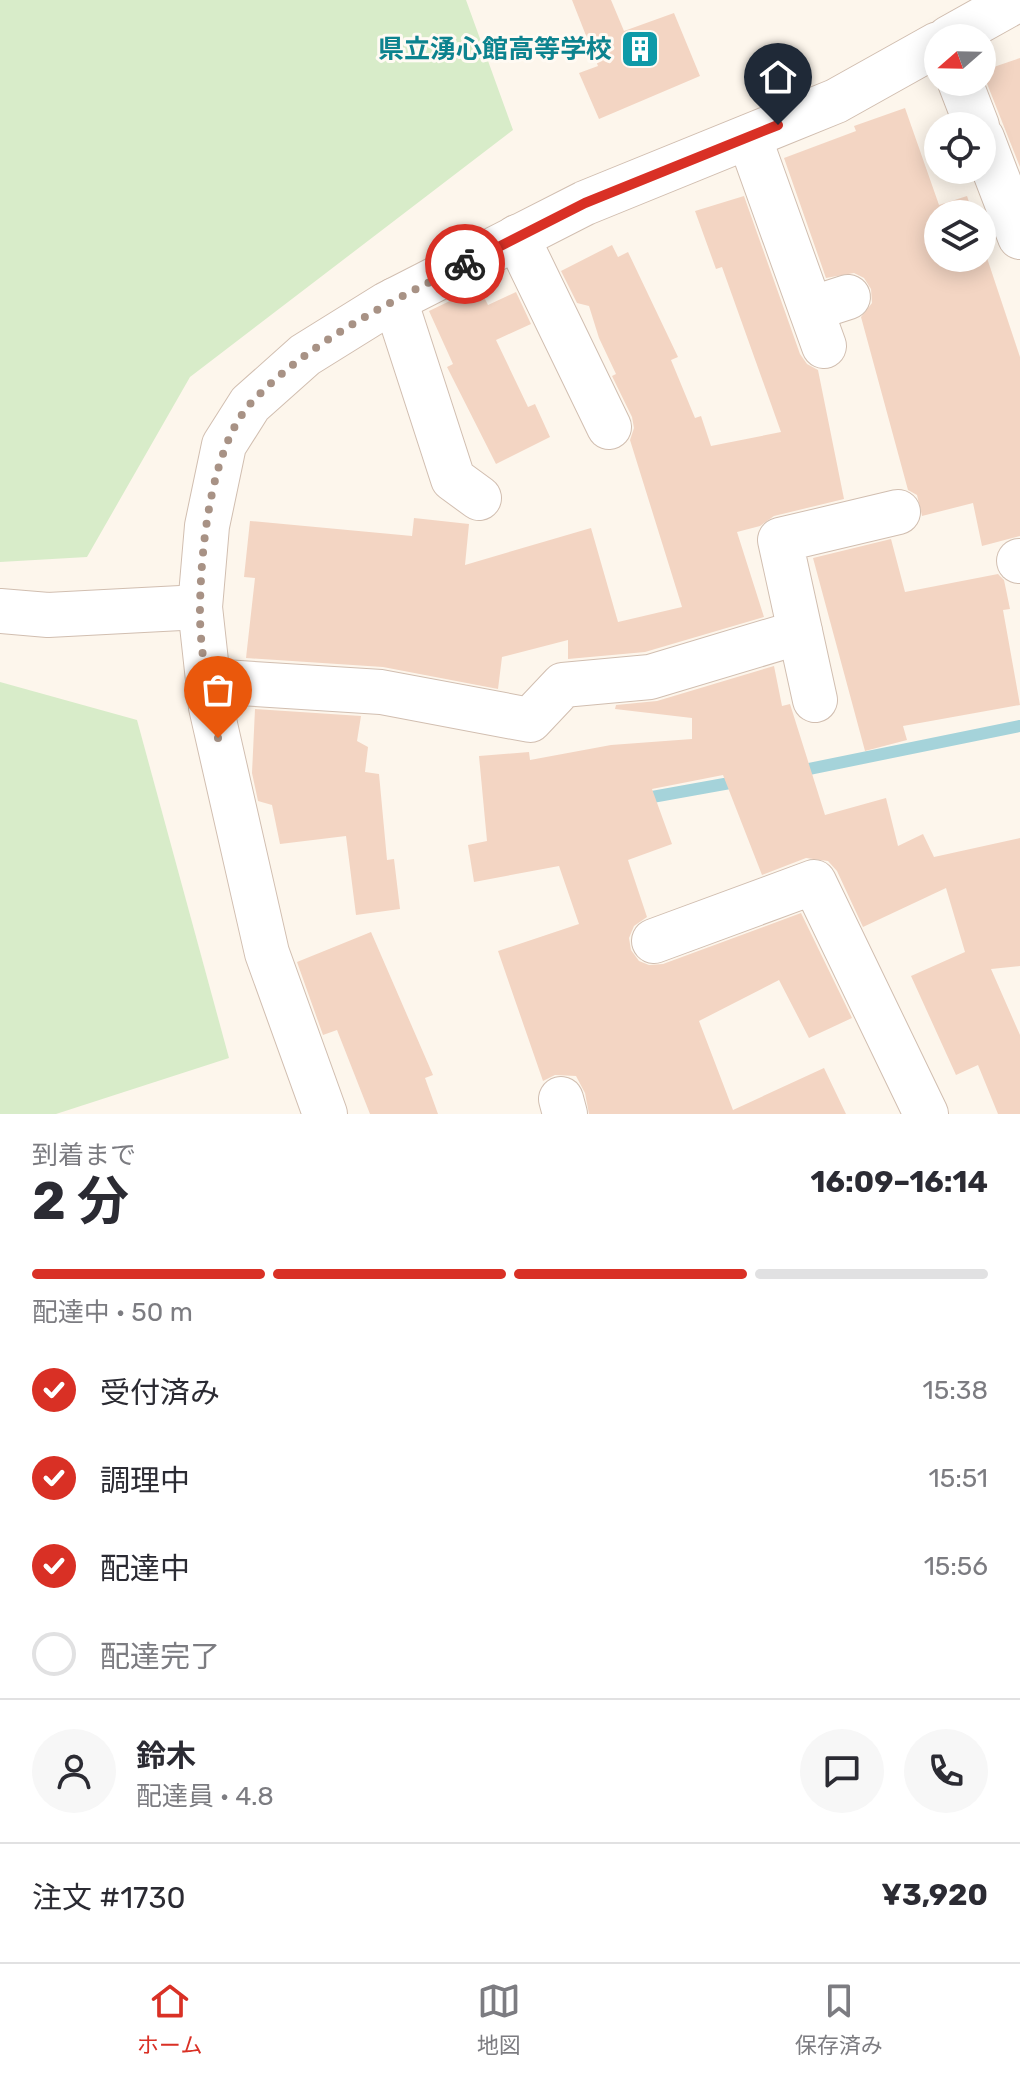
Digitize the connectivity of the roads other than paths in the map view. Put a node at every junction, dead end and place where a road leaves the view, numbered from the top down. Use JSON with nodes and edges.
{"nodes":[{"id":1,"x":1017,"y":0,"type":"edge"},
{"id":2,"x":974,"y":24,"type":"edge"},
{"id":3,"x":924,"y":52,"type":"edge"},
{"id":4,"x":749,"y":137,"type":"junction"},
{"id":5,"x":996,"y":174,"type":"edge"},
{"id":6,"x":517,"y":237,"type":"junction"},
{"id":7,"x":1020,"y":237,"type":"edge"},
{"id":8,"x":395,"y":300,"type":"junction"},
{"id":9,"x":828,"y":317,"type":"dead end"},
{"id":10,"x":609,"y":427,"type":"dead end"},
{"id":11,"x":479,"y":498,"type":"dead end"},
{"id":12,"x":898,"y":512,"type":"dead end"},
{"id":13,"x":200,"y":607,"type":"junction"},
{"id":14,"x":0,"y":611,"type":"edge"},
{"id":15,"x":800,"y":632,"type":"junction"},
{"id":16,"x":208,"y":681,"type":"junction"},
{"id":17,"x":815,"y":700,"type":"dead end"},
{"id":18,"x":654,"y":941,"type":"dead end"},
{"id":19,"x":325,"y":1114,"type":"edge"},
{"id":20,"x":926,"y":1114,"type":"edge"}],
"edges":[{"from":1,"to":2,"type":"street"},
{"from":3,"to":4,"type":"street"},
{"from":4,"to":6,"type":"street"},
{"from":4,"to":9,"type":"street"},
{"from":5,"to":7,"type":"street"},
{"from":6,"to":8,"type":"street"},
{"from":6,"to":10,"type":"street"},
{"from":8,"to":11,"type":"street"},
{"from":8,"to":13,"type":"street"},
{"from":12,"to":15,"type":"street"},
{"from":13,"to":14,"type":"street"},
{"from":13,"to":16,"type":"street"},
{"from":15,"to":16,"type":"street"},
{"from":15,"to":17,"type":"street"},
{"from":16,"to":19,"type":"street"},
{"from":18,"to":20,"type":"street"}]}
